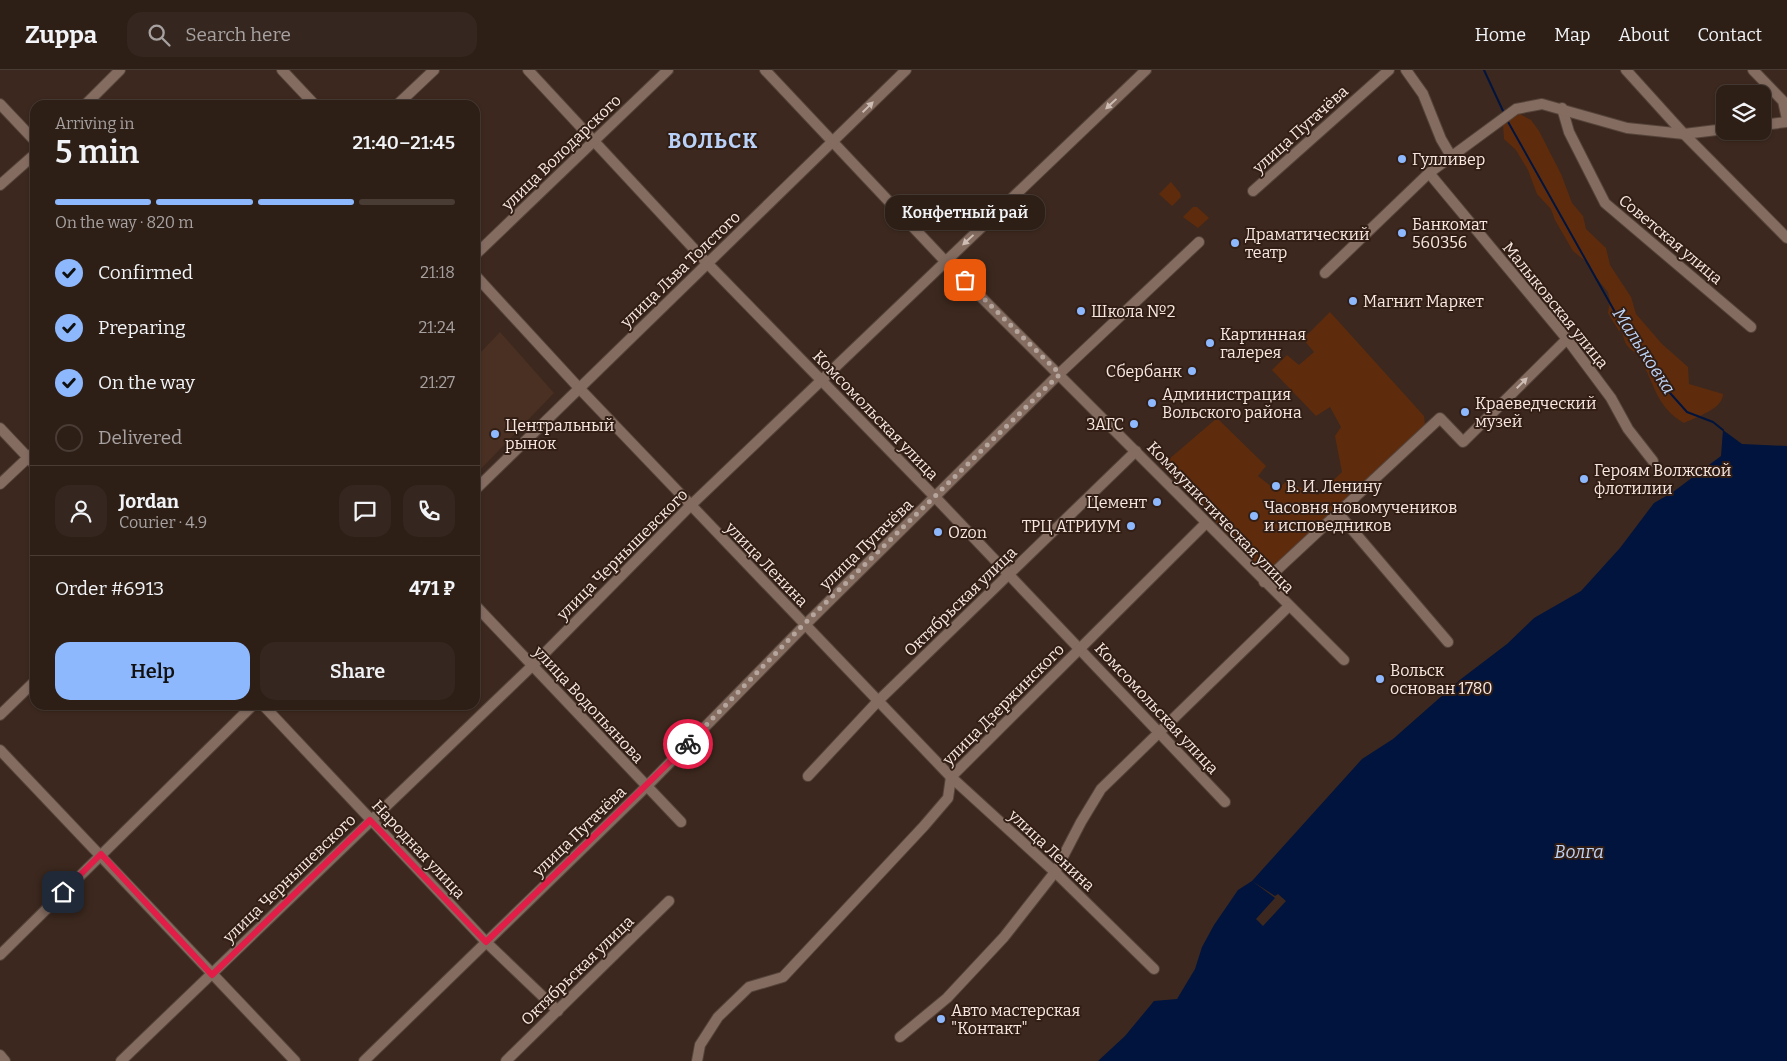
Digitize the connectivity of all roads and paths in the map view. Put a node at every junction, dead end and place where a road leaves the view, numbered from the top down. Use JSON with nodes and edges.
{"nodes":[{"id":1,"x":120,"y":70,"type":"edge"},
{"id":2,"x":282,"y":70,"type":"edge"},
{"id":3,"x":434,"y":70,"type":"edge"},
{"id":4,"x":528,"y":70,"type":"edge"},
{"id":5,"x":668,"y":70,"type":"edge"},
{"id":6,"x":765,"y":70,"type":"edge"},
{"id":7,"x":906,"y":70,"type":"edge"},
{"id":8,"x":1146,"y":70,"type":"edge"},
{"id":9,"x":1389,"y":70,"type":"edge"},
{"id":10,"x":1406,"y":70,"type":"edge"},
{"id":11,"x":1626,"y":70,"type":"edge"},
{"id":12,"x":1753,"y":70,"type":"edge"},
{"id":13,"x":90,"y":100,"type":"edge"},
{"id":14,"x":310,"y":100,"type":"edge"},
{"id":15,"x":402,"y":100,"type":"edge"},
{"id":16,"x":0,"y":104,"type":"edge"},
{"id":17,"x":1562,"y":108,"type":"junction"},
{"id":18,"x":1787,"y":120,"type":"edge"},
{"id":19,"x":1771,"y":123,"type":"edge"},
{"id":20,"x":1716,"y":130,"type":"edge"},
{"id":21,"x":1684,"y":134,"type":"junction"},
{"id":22,"x":30,"y":136,"type":"edge"},
{"id":23,"x":596,"y":141,"type":"junction"},
{"id":24,"x":833,"y":141,"type":"junction"},
{"id":25,"x":1451,"y":156,"type":"junction"},
{"id":26,"x":30,"y":158,"type":"edge"},
{"id":27,"x":1429,"y":173,"type":"junction"},
{"id":28,"x":0,"y":185,"type":"edge"},
{"id":29,"x":1253,"y":191,"type":"dead end"},
{"id":30,"x":1787,"y":238,"type":"edge"},
{"id":31,"x":1199,"y":242,"type":"dead end"},
{"id":32,"x":480,"y":250,"type":"edge"},
{"id":33,"x":945,"y":261,"type":"junction"},
{"id":34,"x":708,"y":264,"type":"junction"},
{"id":35,"x":1324,"y":273,"type":"dead end"},
{"id":36,"x":480,"y":280,"type":"edge"},
{"id":37,"x":1751,"y":327,"type":"dead end"},
{"id":38,"x":1567,"y":339,"type":"junction"},
{"id":39,"x":1060,"y":374,"type":"junction"},
{"id":40,"x":822,"y":381,"type":"junction"},
{"id":41,"x":579,"y":388,"type":"junction"},
{"id":42,"x":0,"y":428,"type":"edge"},
{"id":43,"x":1136,"y":451,"type":"junction"},
{"id":44,"x":30,"y":455,"type":"edge"},
{"id":45,"x":30,"y":460,"type":"edge"},
{"id":46,"x":1653,"y":460,"type":"dead end"},
{"id":47,"x":0,"y":484,"type":"edge"},
{"id":48,"x":480,"y":485,"type":"edge"},
{"id":49,"x":936,"y":497,"type":"junction"},
{"id":50,"x":690,"y":506,"type":"junction"},
{"id":51,"x":1338,"y":513,"type":"junction"},
{"id":52,"x":1205,"y":524,"type":"junction"},
{"id":53,"x":1009,"y":576,"type":"junction"},
{"id":54,"x":1264,"y":582,"type":"junction"},
{"id":55,"x":1288,"y":607,"type":"junction"},
{"id":56,"x":480,"y":610,"type":"edge"},
{"id":57,"x":804,"y":624,"type":"junction"},
{"id":58,"x":1448,"y":642,"type":"dead end"},
{"id":59,"x":1080,"y":648,"type":"junction"},
{"id":60,"x":1344,"y":660,"type":"dead end"},
{"id":61,"x":532,"y":666,"type":"junction"},
{"id":62,"x":30,"y":686,"type":"edge"},
{"id":63,"x":878,"y":701,"type":"junction"},
{"id":64,"x":248,"y":710,"type":"edge"},
{"id":65,"x":268,"y":710,"type":"edge"},
{"id":66,"x":0,"y":715,"type":"edge"},
{"id":67,"x":1158,"y":731,"type":"junction"},
{"id":68,"x":0,"y":750,"type":"edge"},
{"id":69,"x":808,"y":776,"type":"dead end"},
{"id":70,"x":951,"y":777,"type":"junction"},
{"id":71,"x":646,"y":787,"type":"junction"},
{"id":72,"x":1225,"y":802,"type":"dead end"},
{"id":73,"x":370,"y":820,"type":"junction"},
{"id":74,"x":681,"y":822,"type":"dead end"},
{"id":75,"x":101,"y":854,"type":"junction"},
{"id":76,"x":1055,"y":872,"type":"junction"},
{"id":77,"x":669,"y":901,"type":"dead end"},
{"id":78,"x":486,"y":942,"type":"junction"},
{"id":79,"x":0,"y":955,"type":"edge"},
{"id":80,"x":1154,"y":969,"type":"dead end"},
{"id":81,"x":212,"y":975,"type":"junction"},
{"id":82,"x":558,"y":1011,"type":"junction"},
{"id":83,"x":900,"y":1037,"type":"dead end"},
{"id":84,"x":0,"y":1055,"type":"edge"},
{"id":85,"x":5,"y":1061,"type":"edge"},
{"id":86,"x":121,"y":1061,"type":"edge"},
{"id":87,"x":295,"y":1061,"type":"edge"},
{"id":88,"x":364,"y":1061,"type":"edge"},
{"id":89,"x":506,"y":1061,"type":"edge"},
{"id":90,"x":697,"y":1061,"type":"edge"}],
"edges":[{"from":1,"to":13,"type":"street"},
{"from":2,"to":14,"type":"street"},
{"from":3,"to":15,"type":"street"},
{"from":4,"to":23,"type":"street","name":"Комсомольская улица"},
{"from":5,"to":23,"type":"street","name":"улица Володарского"},
{"from":6,"to":24,"type":"street","name":"Коммунистическая улица"},
{"from":24,"to":7,"type":"street","name":"улица Льва Толстого","one_way":true},
{"from":8,"to":33,"type":"street","name":"улица Чернышевского","one_way":true},
{"from":9,"to":29,"type":"street","name":"улица Пугачёва"},
{"from":10,"to":25,"type":"street"},
{"from":11,"to":21,"type":"street"},
{"from":12,"to":18,"type":"street"},
{"from":16,"to":22,"type":"street"},
{"from":17,"to":21,"type":"street"},
{"from":17,"to":25,"type":"street"},
{"from":17,"to":37,"type":"street","name":"Советская улица"},
{"from":18,"to":19,"type":"street"},
{"from":20,"to":21,"type":"street"},
{"from":21,"to":30,"type":"street"},
{"from":23,"to":32,"type":"street","name":"улица Володарского"},
{"from":23,"to":34,"type":"street","name":"Комсомольская улица"},
{"from":24,"to":33,"type":"street","name":"Коммунистическая улица"},
{"from":24,"to":34,"type":"street","name":"улица Льва Толстого"},
{"from":25,"to":27,"type":"street"},
{"from":26,"to":28,"type":"street"},
{"from":27,"to":35,"type":"street"},
{"from":27,"to":38,"type":"street","name":"Малыковская улица"},
{"from":31,"to":39,"type":"street","name":"улица Пугачёва"},
{"from":33,"to":39,"type":"street","name":"Коммунистическая улица"},
{"from":33,"to":40,"type":"street","name":"улица Чернышевского"},
{"from":34,"to":40,"type":"street","name":"Комсомольская улица"},
{"from":34,"to":41,"type":"street","name":"улица Льва Толстого"},
{"from":36,"to":41,"type":"street","name":"улица Ленина"},
{"from":38,"to":46,"type":"street","name":"Малыковская улица"},
{"from":51,"to":38,"type":"street","one_way":true},
{"from":39,"to":43,"type":"street","name":"Коммунистическая улица"},
{"from":39,"to":49,"type":"street","name":"улица Пугачёва"},
{"from":40,"to":49,"type":"street","name":"Комсомольская улица"},
{"from":40,"to":50,"type":"street","name":"улица Чернышевского"},
{"from":41,"to":48,"type":"street","name":"улица Льва Толстого"},
{"from":41,"to":50,"type":"street","name":"улица Ленина"},
{"from":42,"to":44,"type":"street"},
{"from":43,"to":52,"type":"street","name":"Коммунистическая улица"},
{"from":43,"to":53,"type":"street","name":"Октябрьская улица"},
{"from":45,"to":47,"type":"street"},
{"from":49,"to":53,"type":"street","name":"Комсомольская улица"},
{"from":49,"to":57,"type":"street","name":"улица Пугачёва"},
{"from":50,"to":57,"type":"street","name":"улица Ленина"},
{"from":50,"to":61,"type":"street","name":"улица Чернышевского"},
{"from":51,"to":54,"type":"street"},
{"from":51,"to":58,"type":"street"},
{"from":52,"to":54,"type":"street","name":"Коммунистическая улица"},
{"from":52,"to":59,"type":"street","name":"улица Дзержинского"},
{"from":53,"to":59,"type":"street","name":"Комсомольская улица"},
{"from":53,"to":63,"type":"street","name":"Октябрьская улица"},
{"from":54,"to":55,"type":"street","name":"Коммунистическая улица"},
{"from":55,"to":60,"type":"street","name":"Коммунистическая улица"},
{"from":55,"to":67,"type":"street"},
{"from":56,"to":61,"type":"street","name":"улица Водопьянова"},
{"from":57,"to":63,"type":"street","name":"улица Ленина"},
{"from":57,"to":71,"type":"street","name":"улица Пугачёва"},
{"from":59,"to":67,"type":"street","name":"Комсомольская улица"},
{"from":59,"to":70,"type":"street","name":"улица Дзержинского"},
{"from":61,"to":71,"type":"street","name":"улица Водопьянова"},
{"from":61,"to":73,"type":"street","name":"улица Чернышевского"},
{"from":62,"to":66,"type":"street"},
{"from":63,"to":69,"type":"street","name":"Октябрьская улица"},
{"from":63,"to":70,"type":"street","name":"улица Ленина"},
{"from":64,"to":75,"type":"street"},
{"from":65,"to":73,"type":"street","name":"Народная улица"},
{"from":67,"to":72,"type":"street","name":"Комсомольская улица"},
{"from":67,"to":76,"type":"street"},
{"from":68,"to":75,"type":"street"},
{"from":70,"to":76,"type":"street","name":"улица Ленина"},
{"from":70,"to":90,"type":"street","name":"улица Дзержинского"},
{"from":71,"to":74,"type":"street","name":"улица Водопьянова"},
{"from":71,"to":78,"type":"street","name":"улица Пугачёва"},
{"from":73,"to":78,"type":"street","name":"Народная улица"},
{"from":73,"to":81,"type":"street","name":"улица Чернышевского"},
{"from":75,"to":79,"type":"street"},
{"from":75,"to":81,"type":"street"},
{"from":76,"to":80,"type":"street","name":"улица Ленина"},
{"from":76,"to":83,"type":"street"},
{"from":77,"to":82,"type":"street","name":"Октябрьская улица"},
{"from":78,"to":82,"type":"street","name":"Народная улица"},
{"from":78,"to":88,"type":"street","name":"улица Пугачёва"},
{"from":81,"to":86,"type":"street","name":"улица Чернышевского"},
{"from":81,"to":87,"type":"street"},
{"from":82,"to":89,"type":"street","name":"Октябрьская улица"},
{"from":84,"to":85,"type":"street"}]}
